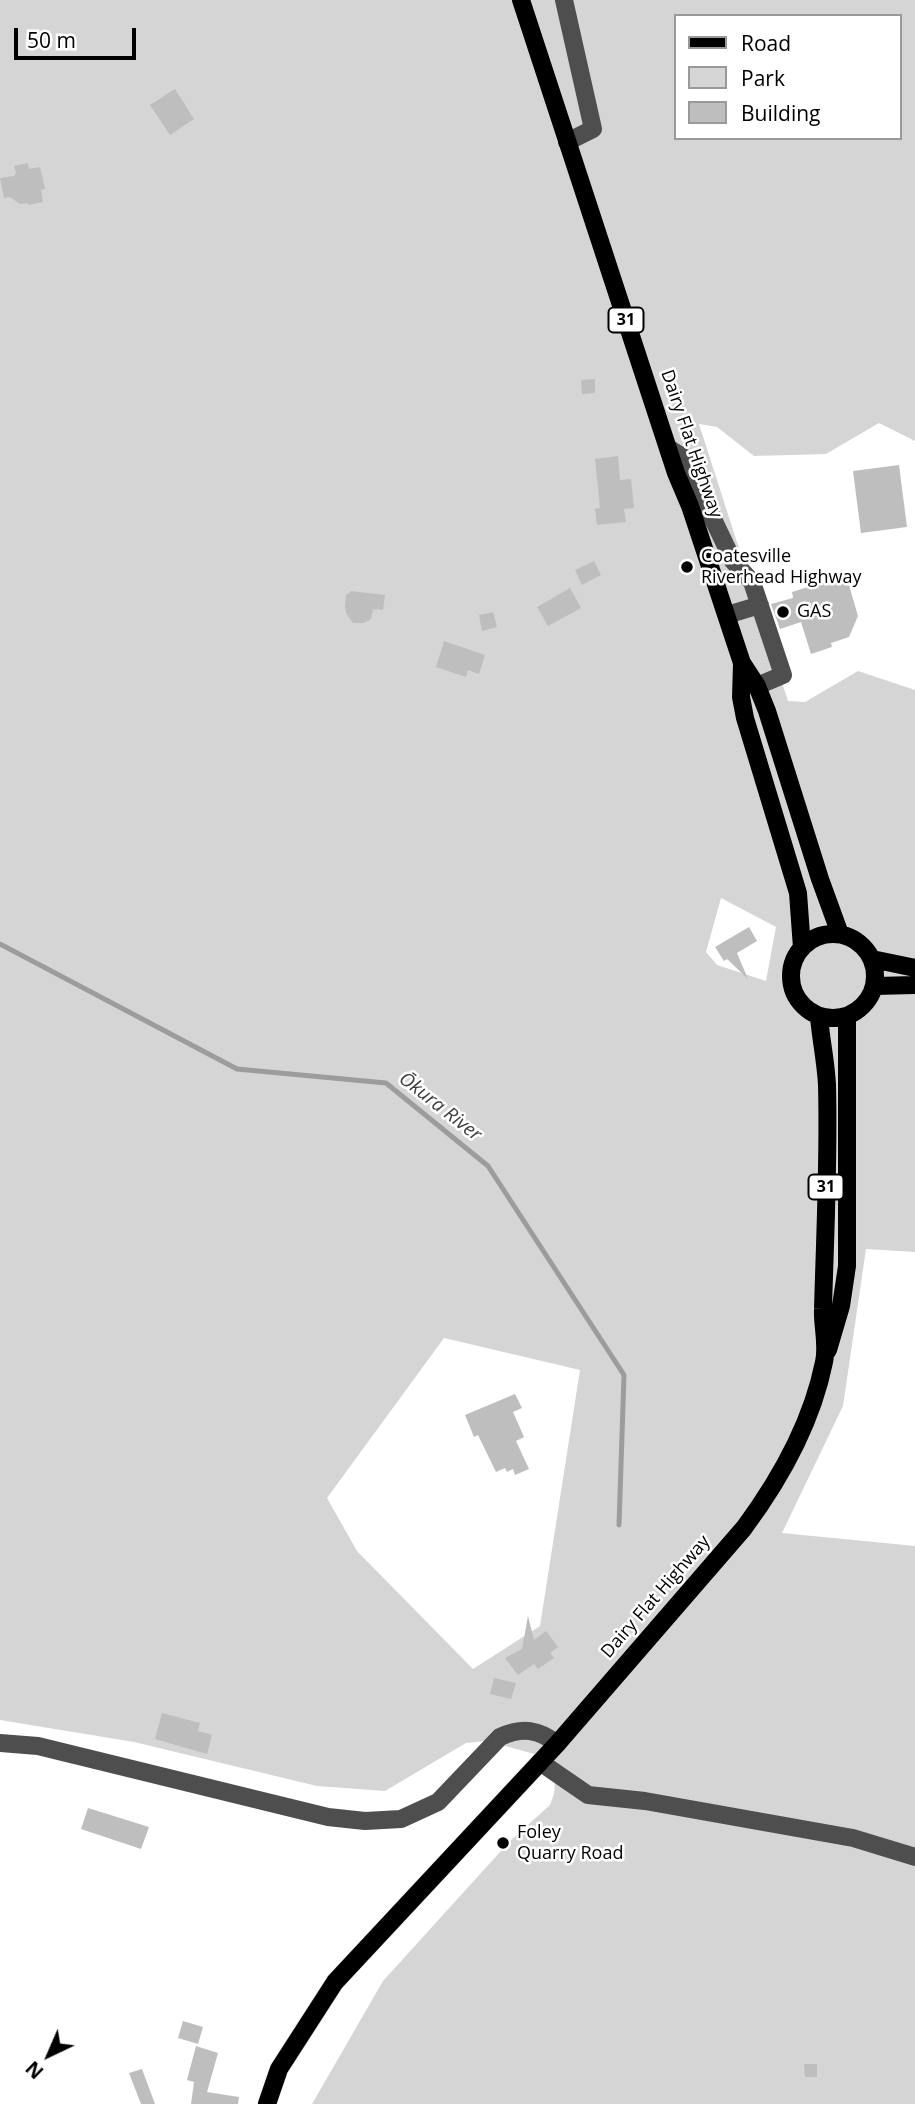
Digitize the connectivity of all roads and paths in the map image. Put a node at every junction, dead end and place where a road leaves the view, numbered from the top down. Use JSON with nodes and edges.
{"nodes":[{"id":1,"x":521,"y":0,"type":"edge"},
{"id":2,"x":564,"y":0,"type":"edge"},
{"id":3,"x":567,"y":142,"type":"junction"},
{"id":4,"x":668,"y":448,"type":"junction"},
{"id":5,"x":760,"y":605,"type":"junction"},
{"id":6,"x":727,"y":615,"type":"junction"},
{"id":7,"x":742,"y":663,"type":"junction"},
{"id":8,"x":757,"y":686,"type":"junction"},
{"id":9,"x":840,"y":934,"type":"junction"},
{"id":10,"x":802,"y":948,"type":"junction"},
{"id":11,"x":872,"y":959,"type":"junction"},
{"id":12,"x":915,"y":968,"type":"edge"},
{"id":13,"x":915,"y":985,"type":"edge"},
{"id":14,"x":875,"y":986,"type":"junction"},
{"id":15,"x":820,"y":1017,"type":"junction"},
{"id":16,"x":847,"y":1017,"type":"junction"},
{"id":17,"x":825,"y":1358,"type":"junction"},
{"id":18,"x":0,"y":1743,"type":"edge"},
{"id":19,"x":557,"y":1744,"type":"junction"},
{"id":20,"x":540,"y":1762,"type":"junction"},
{"id":21,"x":915,"y":1857,"type":"edge"},
{"id":22,"x":267,"y":2104,"type":"edge"}],
"edges":[{"from":1,"to":3,"type":"main road","name":"Dairy Flat Highway","number":"31"},
{"from":2,"to":3,"type":"street"},
{"from":3,"to":4,"type":"main road","name":"Dairy Flat Highway","number":"31"},
{"from":4,"to":5,"type":"street"},
{"from":4,"to":6,"type":"main road","name":"Dairy Flat Highway","number":"31"},
{"from":5,"to":6,"type":"street"},
{"from":5,"to":8,"type":"street"},
{"from":6,"to":7,"type":"main road","name":"Dairy Flat Highway","number":"31"},
{"from":7,"to":8,"type":"main road"},
{"from":7,"to":10,"type":"main road","name":"Dairy Flat Highway","number":"31"},
{"from":8,"to":9,"type":"main road"},
{"from":9,"to":10,"type":"main road"},
{"from":9,"to":11,"type":"main road"},
{"from":10,"to":15,"type":"main road"},
{"from":11,"to":12,"type":"main road"},
{"from":11,"to":14,"type":"main road"},
{"from":13,"to":14,"type":"main road"},
{"from":14,"to":16,"type":"main road"},
{"from":15,"to":16,"type":"main road"},
{"from":15,"to":17,"type":"main road","name":"Dairy Flat Highway","number":"31"},
{"from":16,"to":17,"type":"main road"},
{"from":17,"to":19,"type":"main road","name":"Dairy Flat Highway","number":"31"},
{"from":18,"to":19,"type":"street"},
{"from":19,"to":20,"type":"main road","name":"Dairy Flat Highway","number":"31"},
{"from":20,"to":21,"type":"street"},
{"from":20,"to":22,"type":"main road","name":"Dairy Flat Highway","number":"31"}]}
